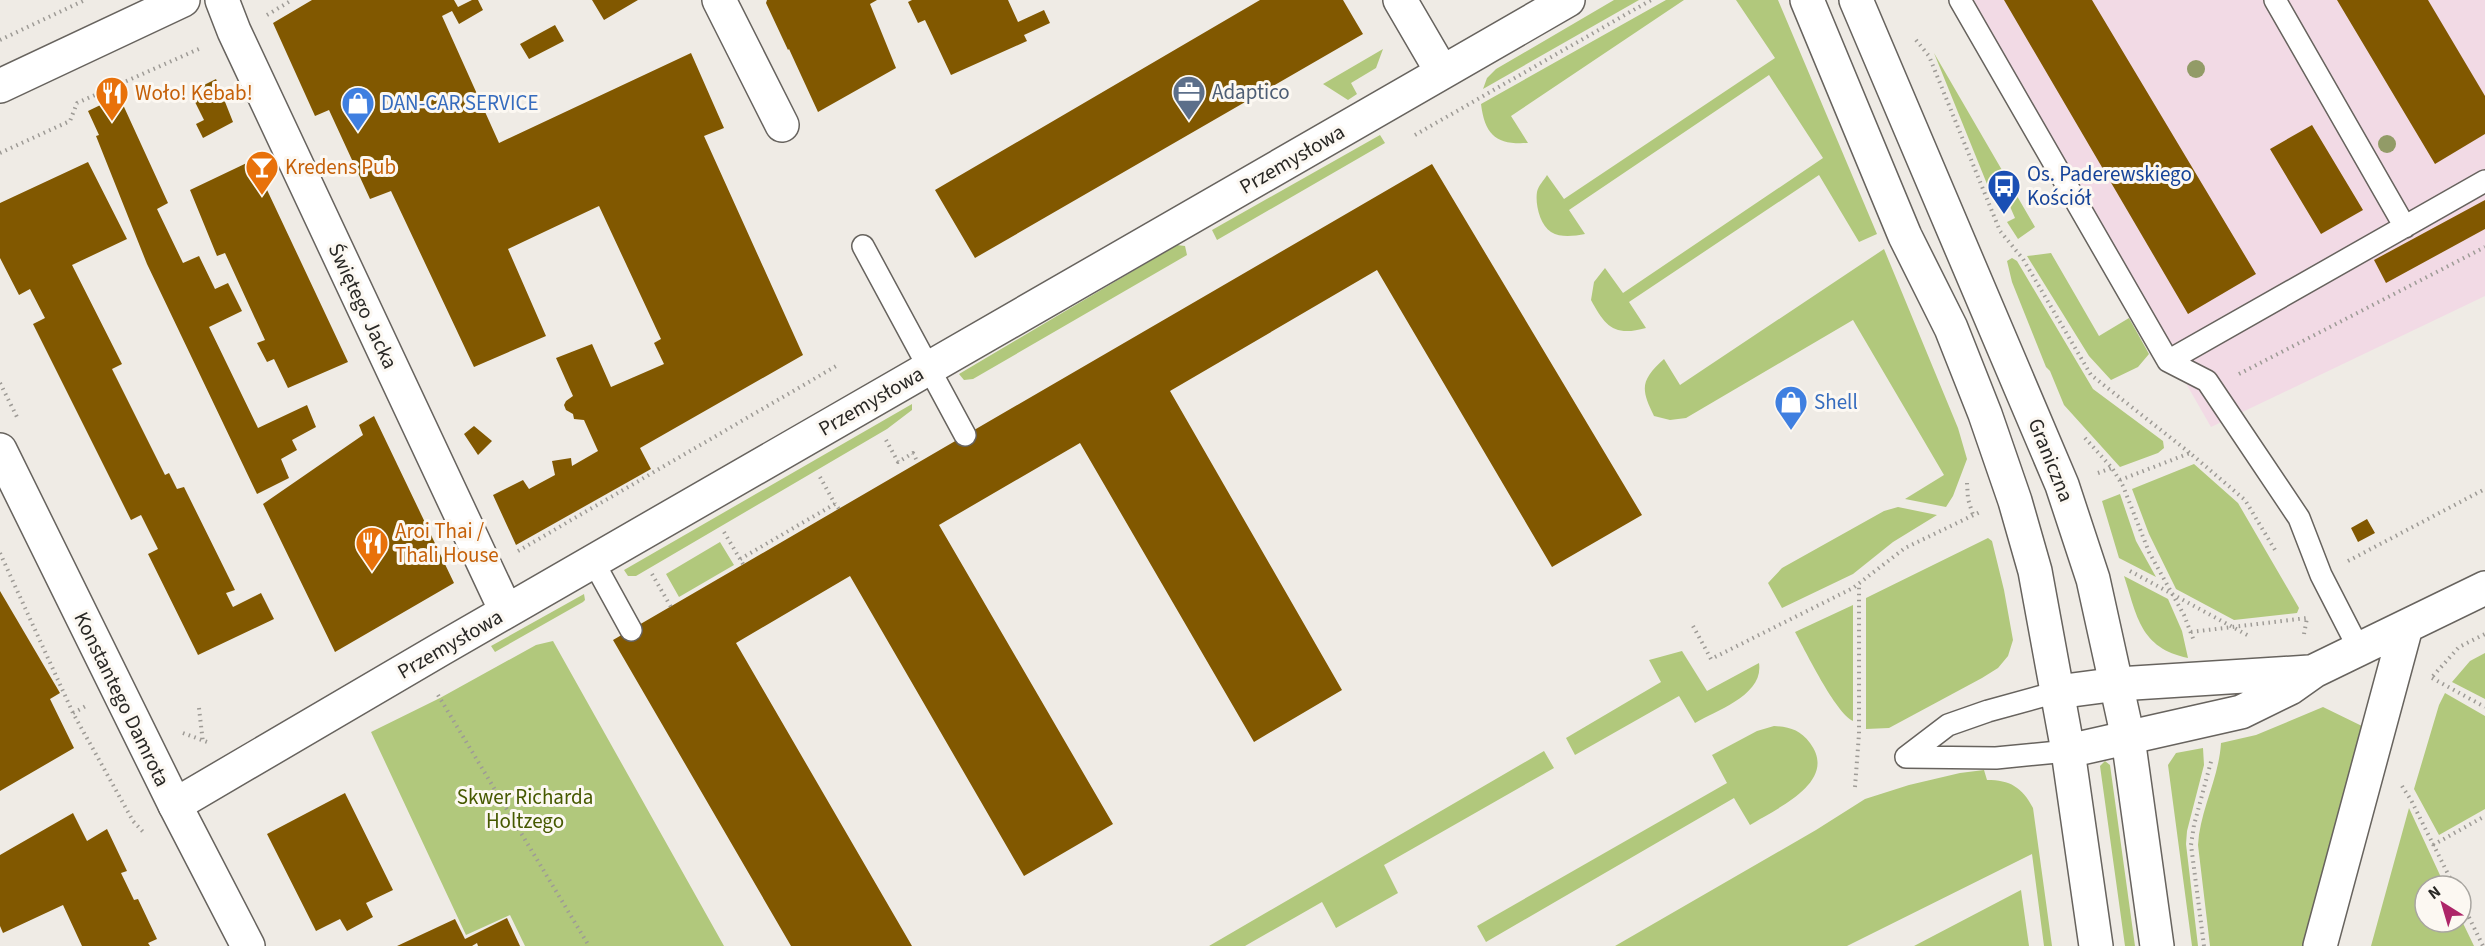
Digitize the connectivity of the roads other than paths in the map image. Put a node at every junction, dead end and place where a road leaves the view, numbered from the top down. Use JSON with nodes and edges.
{"nodes":[{"id":1,"x":183,"y":0,"type":"edge"},
{"id":2,"x":222,"y":0,"type":"edge"},
{"id":3,"x":719,"y":0,"type":"edge"},
{"id":4,"x":1400,"y":0,"type":"edge"},
{"id":5,"x":1568,"y":0,"type":"edge"},
{"id":6,"x":1807,"y":0,"type":"edge"},
{"id":7,"x":1856,"y":0,"type":"edge"},
{"id":8,"x":1960,"y":0,"type":"edge"},
{"id":9,"x":2275,"y":0,"type":"edge"},
{"id":10,"x":1443,"y":72,"type":"junction"},
{"id":11,"x":0,"y":86,"type":"edge"},
{"id":12,"x":782,"y":125,"type":"dead end"},
{"id":13,"x":2485,"y":182,"type":"edge"},
{"id":14,"x":2405,"y":227,"type":"junction"},
{"id":15,"x":863,"y":246,"type":"dead end"},
{"id":16,"x":2168,"y":361,"type":"junction"},
{"id":17,"x":928,"y":369,"type":"junction"},
{"id":18,"x":965,"y":435,"type":"dead end"},
{"id":19,"x":0,"y":450,"type":"edge"},
{"id":20,"x":593,"y":561,"type":"junction"},
{"id":21,"x":2485,"y":588,"type":"edge"},
{"id":22,"x":507,"y":611,"type":"junction"},
{"id":23,"x":2406,"y":627,"type":"junction"},
{"id":24,"x":631,"y":630,"type":"dead end"},
{"id":25,"x":2359,"y":650,"type":"junction"},
{"id":26,"x":2308,"y":657,"type":"junction"},
{"id":27,"x":2118,"y":684,"type":"junction"},
{"id":28,"x":2057,"y":692,"type":"junction"},
{"id":29,"x":2128,"y":738,"type":"junction"},
{"id":30,"x":2068,"y":751,"type":"junction"},
{"id":31,"x":175,"y":805,"type":"junction"},
{"id":32,"x":248,"y":946,"type":"edge"},
{"id":33,"x":2096,"y":946,"type":"edge"},
{"id":34,"x":2157,"y":946,"type":"edge"},
{"id":35,"x":2320,"y":946,"type":"edge"}],
"edges":[{"from":1,"to":11,"type":"street"},
{"from":2,"to":22,"type":"street","name":"Świętego Jacka"},
{"from":3,"to":12,"type":"street"},
{"from":4,"to":10,"type":"street"},
{"from":5,"to":10,"type":"street","name":"Przemysłowa"},
{"from":6,"to":28,"type":"street"},
{"from":7,"to":27,"type":"street","name":"Graniczna"},
{"from":8,"to":16,"type":"lane"},
{"from":9,"to":14,"type":"lane"},
{"from":10,"to":17,"type":"street","name":"Przemysłowa"},
{"from":13,"to":14,"type":"lane"},
{"from":14,"to":16,"type":"lane"},
{"from":15,"to":17,"type":"lane"},
{"from":16,"to":25,"type":"lane"},
{"from":17,"to":18,"type":"lane"},
{"from":17,"to":20,"type":"street","name":"Przemysłowa"},
{"from":19,"to":31,"type":"street","name":"Konstantego Damrota"},
{"from":20,"to":22,"type":"street","name":"Przemysłowa"},
{"from":20,"to":24,"type":"lane"},
{"from":21,"to":23,"type":"street"},
{"from":22,"to":31,"type":"street","name":"Przemysłowa"},
{"from":23,"to":25,"type":"street"},
{"from":23,"to":35,"type":"street"},
{"from":25,"to":26,"type":"street"},
{"from":26,"to":27,"type":"street"},
{"from":26,"to":29,"type":"street"},
{"from":27,"to":28,"type":"street"},
{"from":27,"to":29,"type":"street","name":"Graniczna"},
{"from":28,"to":30,"type":"street"},
{"from":28,"to":30,"type":"lane"},
{"from":29,"to":30,"type":"street"},
{"from":29,"to":34,"type":"street","name":"Graniczna"},
{"from":30,"to":33,"type":"street"},
{"from":31,"to":32,"type":"street","name":"Konstantego Damrota"}]}
